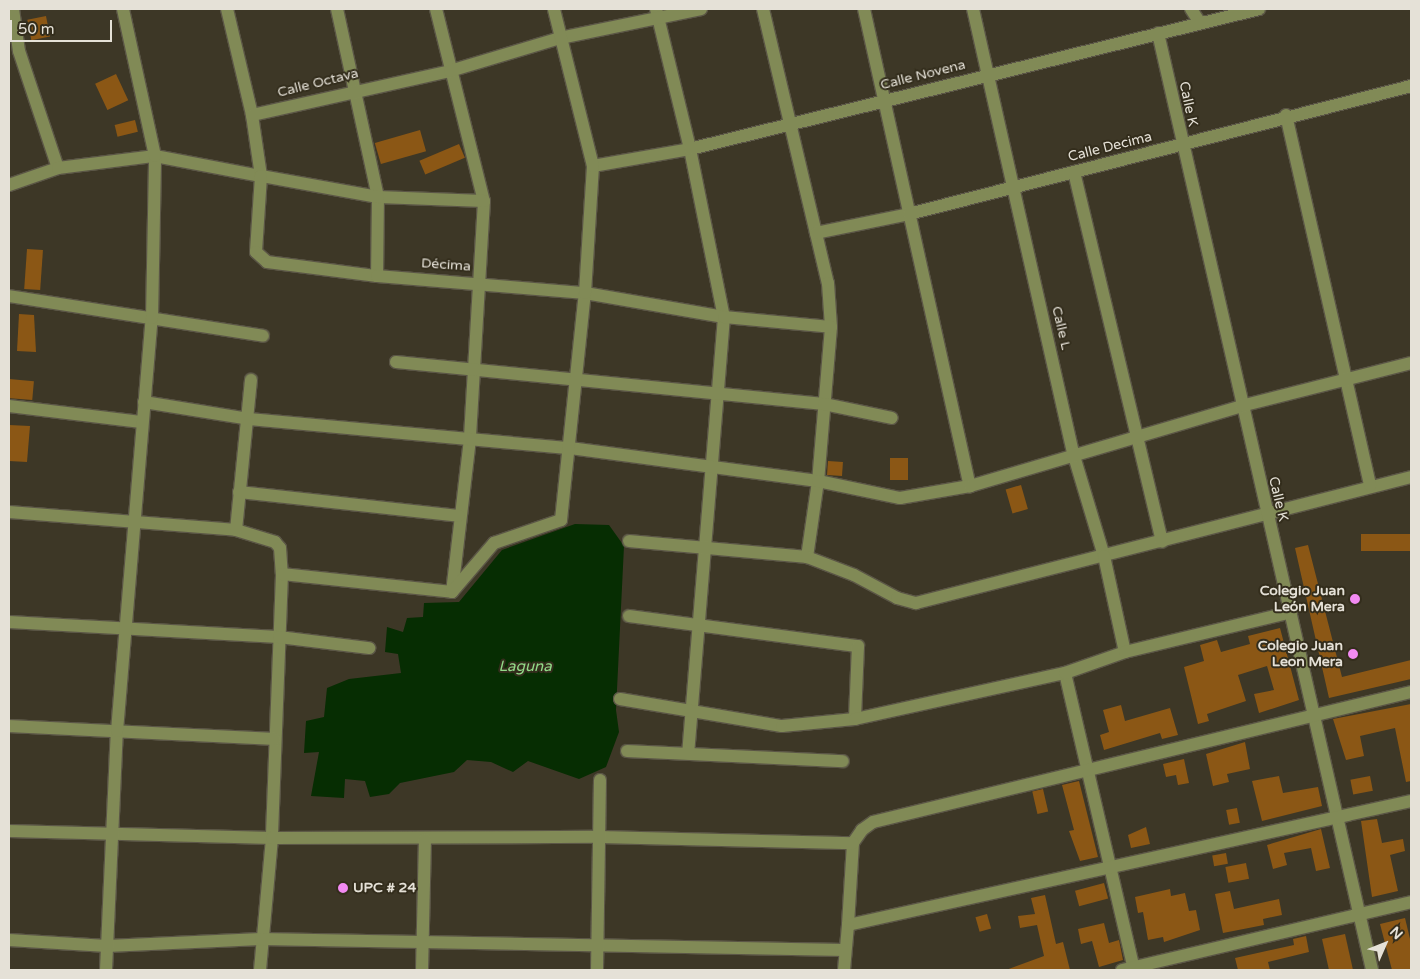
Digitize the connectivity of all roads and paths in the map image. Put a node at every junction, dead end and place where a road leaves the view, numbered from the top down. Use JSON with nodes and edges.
{"nodes":[{"id":1,"x":13,"y":9,"type":"edge"},
{"id":2,"x":123,"y":9,"type":"edge"},
{"id":3,"x":227,"y":9,"type":"edge"},
{"id":4,"x":337,"y":9,"type":"edge"},
{"id":5,"x":436,"y":9,"type":"edge"},
{"id":6,"x":554,"y":9,"type":"edge"},
{"id":7,"x":701,"y":9,"type":"edge"},
{"id":8,"x":763,"y":9,"type":"edge"},
{"id":9,"x":864,"y":9,"type":"edge"},
{"id":10,"x":972,"y":9,"type":"edge"},
{"id":11,"x":1191,"y":9,"type":"edge"},
{"id":12,"x":1197,"y":9,"type":"edge"},
{"id":13,"x":1259,"y":9,"type":"edge"},
{"id":14,"x":658,"y":13,"type":"edge"},
{"id":15,"x":1200,"y":23,"type":"junction"},
{"id":16,"x":1158,"y":33,"type":"junction"},
{"id":17,"x":560,"y":38,"type":"junction"},
{"id":18,"x":14,"y":53,"type":"edge"},
{"id":19,"x":450,"y":71,"type":"junction"},
{"id":20,"x":988,"y":75,"type":"junction"},
{"id":21,"x":1411,"y":86,"type":"edge"},
{"id":22,"x":354,"y":89,"type":"junction"},
{"id":23,"x":884,"y":100,"type":"junction"},
{"id":24,"x":252,"y":115,"type":"junction"},
{"id":25,"x":1286,"y":115,"type":"junction"},
{"id":26,"x":790,"y":123,"type":"junction"},
{"id":27,"x":1182,"y":145,"type":"junction"},
{"id":28,"x":690,"y":149,"type":"junction"},
{"id":29,"x":156,"y":156,"type":"junction"},
{"id":30,"x":593,"y":166,"type":"junction"},
{"id":31,"x":58,"y":168,"type":"junction"},
{"id":32,"x":1074,"y":172,"type":"junction"},
{"id":33,"x":260,"y":176,"type":"junction"},
{"id":34,"x":9,"y":185,"type":"edge"},
{"id":35,"x":1014,"y":187,"type":"junction"},
{"id":36,"x":378,"y":197,"type":"junction"},
{"id":37,"x":484,"y":202,"type":"junction"},
{"id":38,"x":909,"y":214,"type":"junction"},
{"id":39,"x":816,"y":233,"type":"junction"},
{"id":40,"x":377,"y":276,"type":"junction"},
{"id":41,"x":482,"y":283,"type":"junction"},
{"id":42,"x":585,"y":293,"type":"junction"},
{"id":43,"x":9,"y":296,"type":"edge"},
{"id":44,"x":724,"y":317,"type":"junction"},
{"id":45,"x":152,"y":318,"type":"junction"},
{"id":46,"x":831,"y":327,"type":"junction"},
{"id":47,"x":263,"y":336,"type":"dead end"},
{"id":48,"x":396,"y":362,"type":"dead end"},
{"id":49,"x":1411,"y":363,"type":"edge"},
{"id":50,"x":474,"y":369,"type":"junction"},
{"id":51,"x":251,"y":380,"type":"dead end"},
{"id":52,"x":576,"y":380,"type":"junction"},
{"id":53,"x":1349,"y":380,"type":"junction"},
{"id":54,"x":719,"y":393,"type":"junction"},
{"id":55,"x":144,"y":402,"type":"junction"},
{"id":56,"x":824,"y":404,"type":"junction"},
{"id":57,"x":9,"y":406,"type":"edge"},
{"id":58,"x":1241,"y":406,"type":"junction"},
{"id":59,"x":892,"y":418,"type":"dead end"},
{"id":60,"x":249,"y":419,"type":"junction"},
{"id":61,"x":141,"y":422,"type":"junction"},
{"id":62,"x":1135,"y":438,"type":"junction"},
{"id":63,"x":470,"y":439,"type":"junction"},
{"id":64,"x":570,"y":448,"type":"junction"},
{"id":65,"x":1074,"y":456,"type":"junction"},
{"id":66,"x":714,"y":467,"type":"junction"},
{"id":67,"x":1411,"y":477,"type":"edge"},
{"id":68,"x":818,"y":481,"type":"junction"},
{"id":69,"x":970,"y":486,"type":"junction"},
{"id":70,"x":1370,"y":486,"type":"junction"},
{"id":71,"x":240,"y":492,"type":"junction"},
{"id":72,"x":9,"y":512,"type":"edge"},
{"id":73,"x":460,"y":516,"type":"junction"},
{"id":74,"x":1266,"y":516,"type":"junction"},
{"id":75,"x":137,"y":520,"type":"junction"},
{"id":76,"x":236,"y":530,"type":"junction"},
{"id":77,"x":629,"y":541,"type":"dead end"},
{"id":78,"x":1162,"y":542,"type":"junction"},
{"id":79,"x":704,"y":549,"type":"junction"},
{"id":80,"x":1104,"y":556,"type":"junction"},
{"id":81,"x":806,"y":557,"type":"junction"},
{"id":82,"x":282,"y":574,"type":"junction"},
{"id":83,"x":452,"y":592,"type":"junction"},
{"id":84,"x":1291,"y":612,"type":"junction"},
{"id":85,"x":629,"y":616,"type":"dead end"},
{"id":86,"x":9,"y":622,"type":"edge"},
{"id":87,"x":697,"y":624,"type":"junction"},
{"id":88,"x":128,"y":630,"type":"junction"},
{"id":89,"x":279,"y":637,"type":"junction"},
{"id":90,"x":369,"y":648,"type":"dead end"},
{"id":91,"x":1125,"y":652,"type":"junction"},
{"id":92,"x":1065,"y":673,"type":"junction"},
{"id":93,"x":1411,"y":692,"type":"edge"},
{"id":94,"x":620,"y":699,"type":"dead end"},
{"id":95,"x":691,"y":714,"type":"junction"},
{"id":96,"x":1313,"y":716,"type":"junction"},
{"id":97,"x":855,"y":719,"type":"junction"},
{"id":98,"x":9,"y":726,"type":"edge"},
{"id":99,"x":117,"y":730,"type":"junction"},
{"id":100,"x":275,"y":739,"type":"junction"},
{"id":101,"x":626,"y":751,"type":"dead end"},
{"id":102,"x":688,"y":752,"type":"junction"},
{"id":103,"x":843,"y":761,"type":"dead end"},
{"id":104,"x":1086,"y":770,"type":"junction"},
{"id":105,"x":600,"y":780,"type":"dead end"},
{"id":106,"x":1411,"y":801,"type":"edge"},
{"id":107,"x":1340,"y":818,"type":"junction"},
{"id":108,"x":9,"y":831,"type":"edge"},
{"id":109,"x":113,"y":834,"type":"junction"},
{"id":110,"x":600,"y":837,"type":"junction"},
{"id":111,"x":272,"y":838,"type":"junction"},
{"id":112,"x":425,"y":839,"type":"junction"},
{"id":113,"x":854,"y":843,"type":"junction"},
{"id":114,"x":1111,"y":866,"type":"junction"},
{"id":115,"x":1411,"y":902,"type":"edge"},
{"id":116,"x":1358,"y":915,"type":"junction"},
{"id":117,"x":848,"y":925,"type":"junction"},
{"id":118,"x":261,"y":939,"type":"junction"},
{"id":119,"x":9,"y":940,"type":"edge"},
{"id":120,"x":424,"y":942,"type":"junction"},
{"id":121,"x":598,"y":945,"type":"junction"},
{"id":122,"x":107,"y":946,"type":"junction"},
{"id":123,"x":845,"y":950,"type":"junction"},
{"id":124,"x":1130,"y":969,"type":"edge"},
{"id":125,"x":106,"y":970,"type":"edge"},
{"id":126,"x":260,"y":970,"type":"edge"},
{"id":127,"x":422,"y":970,"type":"edge"},
{"id":128,"x":597,"y":970,"type":"edge"},
{"id":129,"x":844,"y":970,"type":"edge"},
{"id":130,"x":1372,"y":970,"type":"edge"}],
"edges":[{"from":1,"to":18,"type":"street"},
{"from":2,"to":29,"type":"street"},
{"from":3,"to":24,"type":"street"},
{"from":4,"to":22,"type":"street"},
{"from":5,"to":19,"type":"street"},
{"from":6,"to":17,"type":"street"},
{"from":7,"to":14,"type":"street","name":"Calle Octava"},
{"from":8,"to":26,"type":"street"},
{"from":9,"to":23,"type":"street"},
{"from":10,"to":20,"type":"street","name":"Calle L"},
{"from":11,"to":15,"type":"street"},
{"from":12,"to":15,"type":"street"},
{"from":13,"to":15,"type":"street","name":"Calle Novena"},
{"from":14,"to":17,"type":"street","name":"Calle Octava"},
{"from":14,"to":28,"type":"street"},
{"from":15,"to":16,"type":"street","name":"Calle Novena"},
{"from":16,"to":20,"type":"street","name":"Calle Novena"},
{"from":16,"to":27,"type":"street","name":"Calle K"},
{"from":17,"to":19,"type":"street","name":"Calle Octava"},
{"from":17,"to":30,"type":"street"},
{"from":18,"to":31,"type":"street"},
{"from":19,"to":22,"type":"street","name":"Calle Octava"},
{"from":19,"to":37,"type":"street"},
{"from":20,"to":23,"type":"street","name":"Calle Novena"},
{"from":20,"to":35,"type":"street","name":"Calle L"},
{"from":21,"to":25,"type":"street","name":"Calle Decima"},
{"from":22,"to":24,"type":"street","name":"Calle Octava"},
{"from":22,"to":36,"type":"street"},
{"from":23,"to":26,"type":"street","name":"Calle Novena"},
{"from":23,"to":38,"type":"street"},
{"from":24,"to":33,"type":"street"},
{"from":25,"to":27,"type":"street","name":"Calle Decima"},
{"from":25,"to":53,"type":"street"},
{"from":26,"to":28,"type":"street","name":"Calle Novena"},
{"from":26,"to":39,"type":"street"},
{"from":27,"to":32,"type":"street","name":"Calle Decima"},
{"from":27,"to":58,"type":"street","name":"Calle K"},
{"from":28,"to":30,"type":"street","name":"Calle Novena"},
{"from":28,"to":44,"type":"street"},
{"from":29,"to":31,"type":"street"},
{"from":29,"to":33,"type":"street"},
{"from":29,"to":45,"type":"street"},
{"from":30,"to":42,"type":"street"},
{"from":31,"to":34,"type":"street"},
{"from":32,"to":35,"type":"street","name":"Calle Decima"},
{"from":32,"to":62,"type":"street"},
{"from":33,"to":36,"type":"street"},
{"from":33,"to":40,"type":"street","name":"Décima"},
{"from":35,"to":38,"type":"street","name":"Calle Decima"},
{"from":35,"to":65,"type":"street","name":"Calle L"},
{"from":36,"to":37,"type":"street"},
{"from":36,"to":40,"type":"street"},
{"from":37,"to":41,"type":"street"},
{"from":38,"to":39,"type":"street","name":"Calle Decima"},
{"from":38,"to":69,"type":"street"},
{"from":39,"to":46,"type":"street"},
{"from":40,"to":41,"type":"street","name":"Décima"},
{"from":41,"to":42,"type":"street","name":"Décima"},
{"from":41,"to":50,"type":"street"},
{"from":42,"to":44,"type":"street","name":"Décima"},
{"from":42,"to":52,"type":"street"},
{"from":43,"to":45,"type":"street"},
{"from":44,"to":46,"type":"street","name":"Décima"},
{"from":44,"to":54,"type":"street"},
{"from":45,"to":47,"type":"street"},
{"from":45,"to":55,"type":"street"},
{"from":46,"to":56,"type":"street"},
{"from":48,"to":50,"type":"street"},
{"from":49,"to":53,"type":"street"},
{"from":50,"to":52,"type":"street"},
{"from":50,"to":63,"type":"street"},
{"from":51,"to":60,"type":"street"},
{"from":52,"to":54,"type":"street"},
{"from":52,"to":64,"type":"street"},
{"from":53,"to":58,"type":"street"},
{"from":53,"to":70,"type":"street"},
{"from":54,"to":56,"type":"street"},
{"from":54,"to":66,"type":"street"},
{"from":55,"to":60,"type":"street"},
{"from":55,"to":61,"type":"street"},
{"from":56,"to":59,"type":"street"},
{"from":56,"to":68,"type":"street"},
{"from":57,"to":61,"type":"street"},
{"from":58,"to":62,"type":"street"},
{"from":58,"to":74,"type":"street","name":"Calle K"},
{"from":60,"to":63,"type":"street"},
{"from":60,"to":71,"type":"street"},
{"from":61,"to":75,"type":"street"},
{"from":62,"to":65,"type":"street"},
{"from":62,"to":78,"type":"street"},
{"from":63,"to":64,"type":"street"},
{"from":63,"to":73,"type":"street"},
{"from":64,"to":66,"type":"street"},
{"from":64,"to":83,"type":"street"},
{"from":65,"to":69,"type":"street"},
{"from":65,"to":80,"type":"street","name":"Calle L"},
{"from":66,"to":68,"type":"street"},
{"from":66,"to":79,"type":"street"},
{"from":67,"to":70,"type":"street"},
{"from":68,"to":69,"type":"street"},
{"from":68,"to":81,"type":"street"},
{"from":70,"to":74,"type":"street"},
{"from":71,"to":73,"type":"street"},
{"from":71,"to":76,"type":"street"},
{"from":72,"to":75,"type":"street"},
{"from":73,"to":83,"type":"street"},
{"from":74,"to":78,"type":"street"},
{"from":74,"to":84,"type":"street","name":"Calle K"},
{"from":75,"to":76,"type":"street"},
{"from":75,"to":88,"type":"street"},
{"from":76,"to":82,"type":"street"},
{"from":77,"to":79,"type":"street"},
{"from":78,"to":80,"type":"street"},
{"from":79,"to":81,"type":"street"},
{"from":79,"to":87,"type":"street"},
{"from":80,"to":81,"type":"street"},
{"from":80,"to":91,"type":"street","name":"Calle L"},
{"from":82,"to":83,"type":"street"},
{"from":82,"to":89,"type":"street"},
{"from":84,"to":91,"type":"street"},
{"from":84,"to":96,"type":"street","name":"Calle K"},
{"from":85,"to":87,"type":"street"},
{"from":86,"to":88,"type":"street"},
{"from":87,"to":95,"type":"street"},
{"from":87,"to":97,"type":"street"},
{"from":88,"to":89,"type":"street"},
{"from":88,"to":99,"type":"street"},
{"from":89,"to":90,"type":"street"},
{"from":89,"to":100,"type":"street"},
{"from":91,"to":92,"type":"street"},
{"from":92,"to":97,"type":"street"},
{"from":92,"to":104,"type":"street"},
{"from":93,"to":96,"type":"street"},
{"from":94,"to":95,"type":"street"},
{"from":95,"to":97,"type":"street"},
{"from":95,"to":102,"type":"street"},
{"from":96,"to":104,"type":"street"},
{"from":96,"to":107,"type":"street","name":"Calle K"},
{"from":98,"to":99,"type":"street"},
{"from":99,"to":100,"type":"street"},
{"from":99,"to":109,"type":"street"},
{"from":100,"to":111,"type":"street"},
{"from":101,"to":102,"type":"street"},
{"from":102,"to":103,"type":"street"},
{"from":104,"to":113,"type":"street"},
{"from":104,"to":114,"type":"street"},
{"from":105,"to":110,"type":"street"},
{"from":106,"to":107,"type":"street"},
{"from":107,"to":114,"type":"street"},
{"from":107,"to":116,"type":"street","name":"Calle K"},
{"from":108,"to":109,"type":"street"},
{"from":109,"to":111,"type":"street"},
{"from":109,"to":122,"type":"street"},
{"from":110,"to":112,"type":"street"},
{"from":110,"to":113,"type":"street"},
{"from":110,"to":121,"type":"street"},
{"from":111,"to":112,"type":"street"},
{"from":111,"to":118,"type":"street"},
{"from":112,"to":120,"type":"street"},
{"from":113,"to":117,"type":"street"},
{"from":114,"to":117,"type":"street"},
{"from":114,"to":124,"type":"street"},
{"from":115,"to":116,"type":"street"},
{"from":116,"to":124,"type":"street"},
{"from":116,"to":130,"type":"street","name":"Calle K"},
{"from":117,"to":123,"type":"street"},
{"from":118,"to":120,"type":"street"},
{"from":118,"to":122,"type":"street"},
{"from":118,"to":126,"type":"street"},
{"from":119,"to":122,"type":"street"},
{"from":120,"to":121,"type":"street"},
{"from":120,"to":127,"type":"street"},
{"from":121,"to":123,"type":"street"},
{"from":121,"to":128,"type":"street"},
{"from":122,"to":125,"type":"street"},
{"from":123,"to":129,"type":"street"}]}
